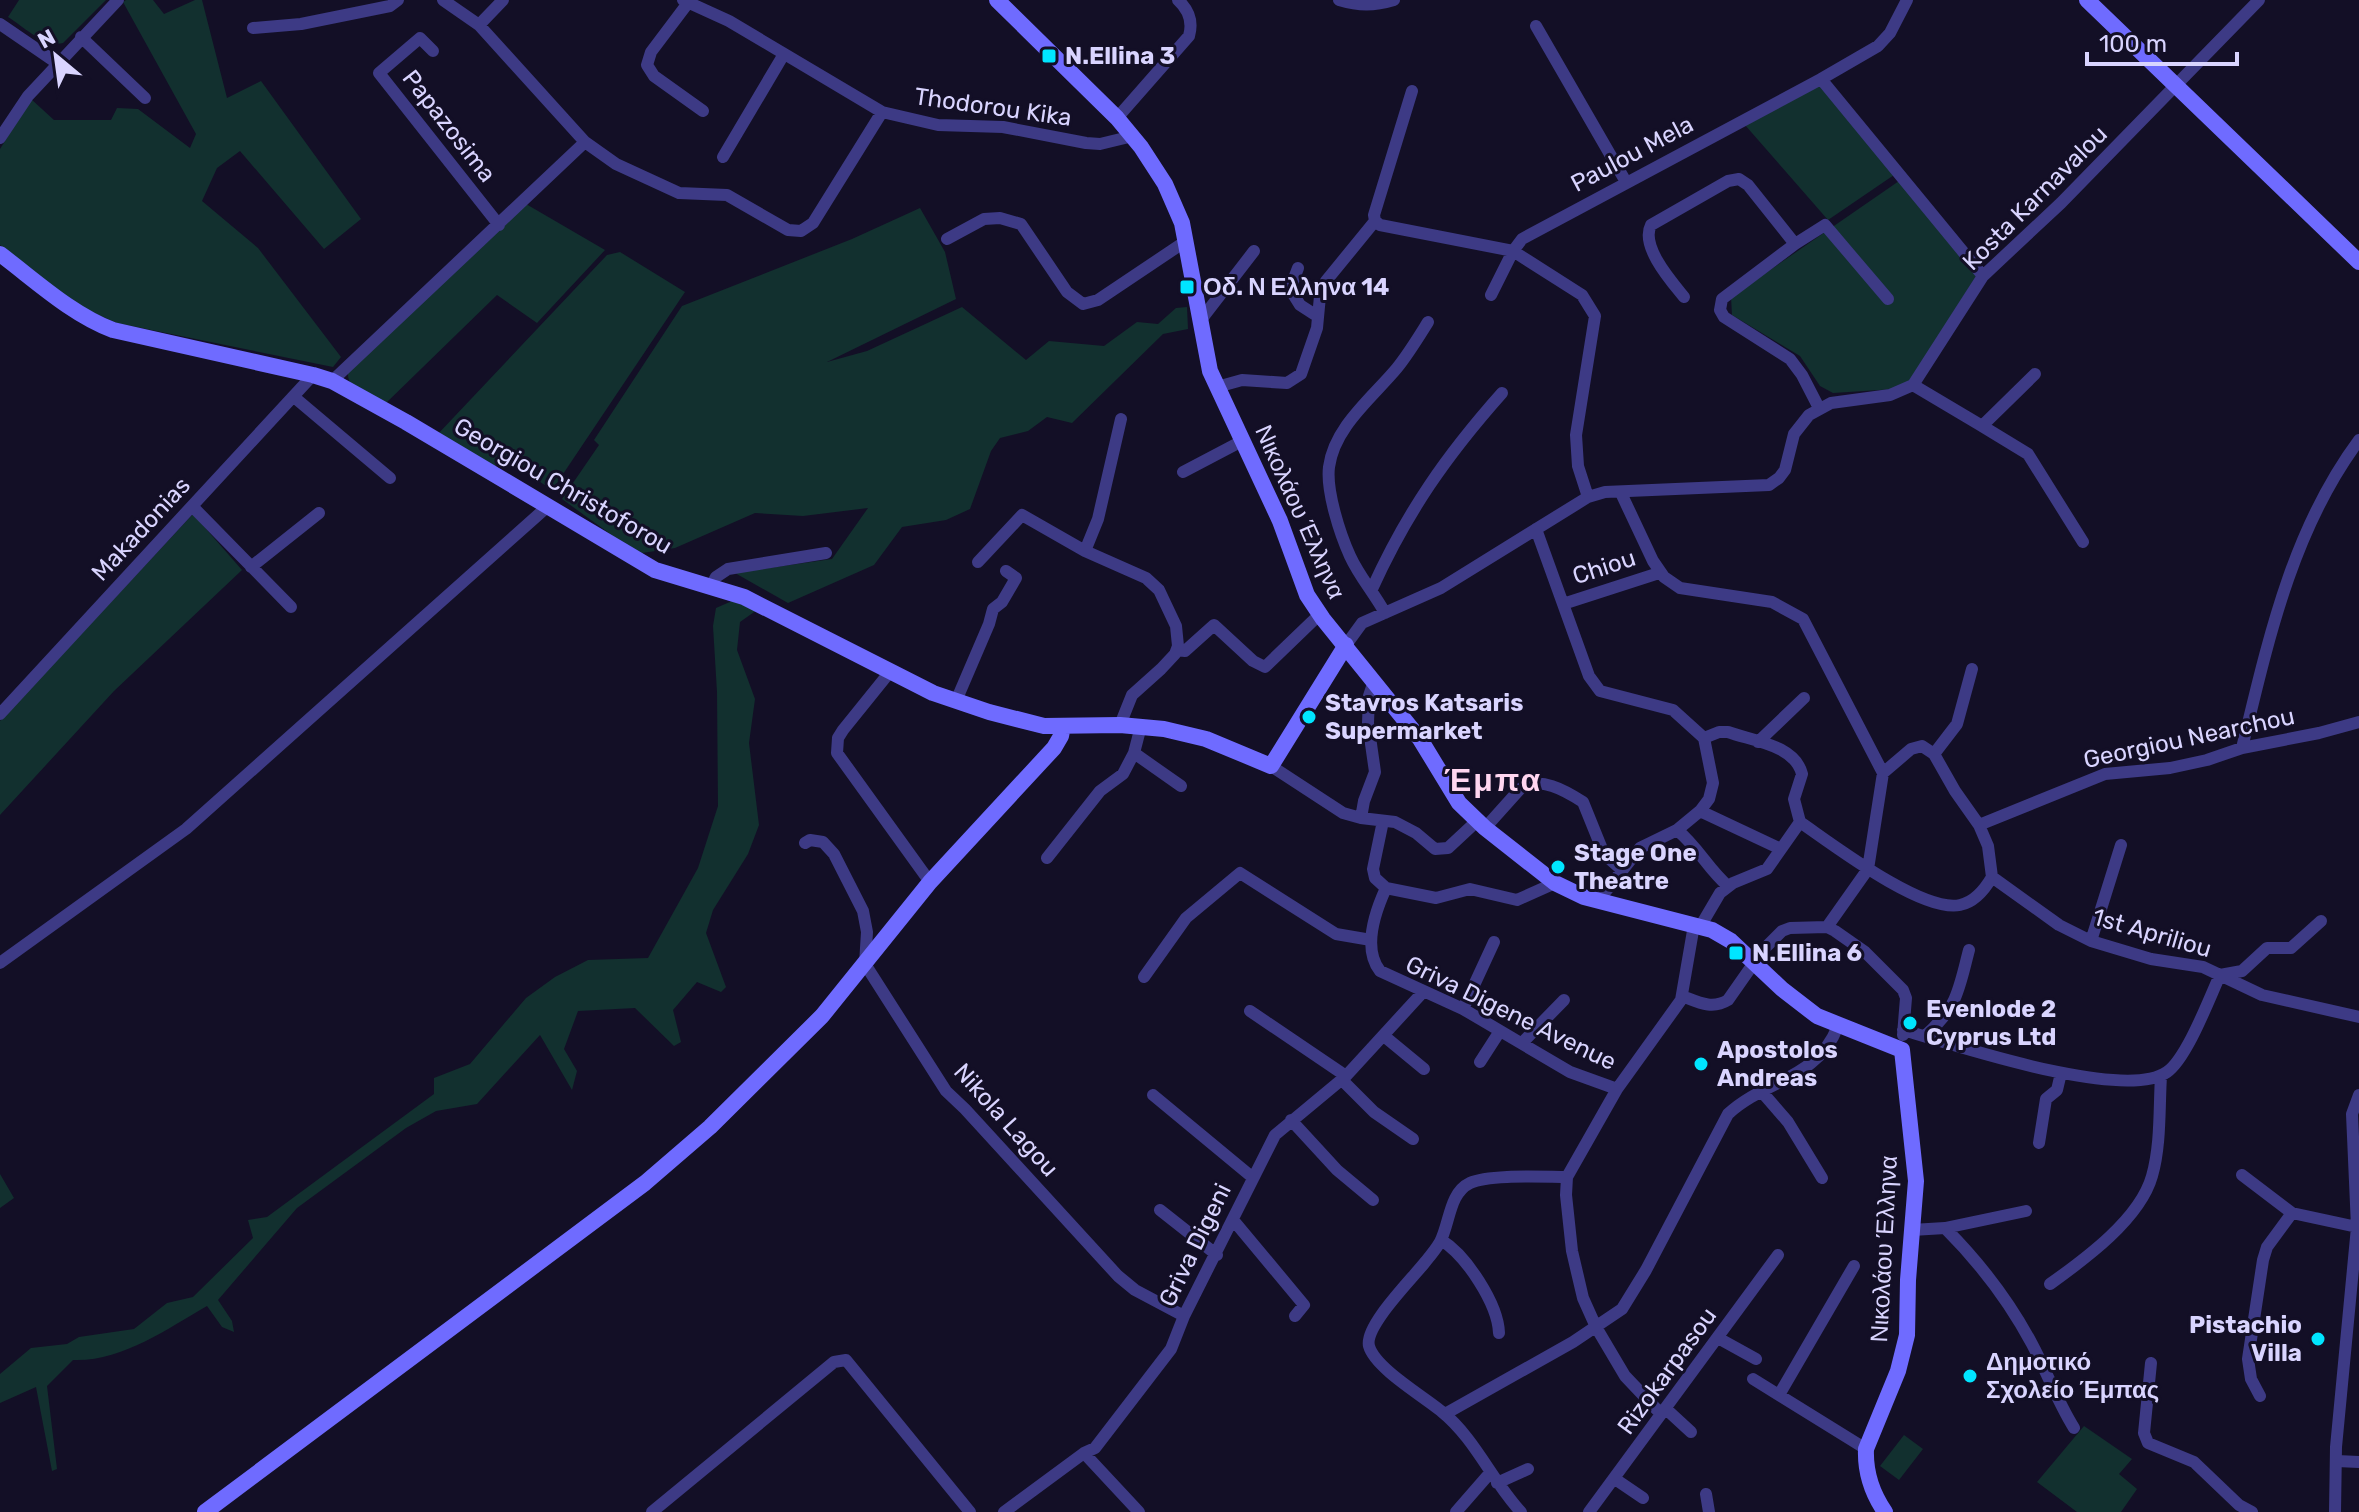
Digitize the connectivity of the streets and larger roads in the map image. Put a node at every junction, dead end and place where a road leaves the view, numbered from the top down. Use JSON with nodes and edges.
{"nodes":[{"id":1,"x":118,"y":0,"type":"edge"},
{"id":2,"x":398,"y":0,"type":"edge"},
{"id":3,"x":443,"y":0,"type":"edge"},
{"id":4,"x":503,"y":0,"type":"edge"},
{"id":5,"x":997,"y":0,"type":"edge"},
{"id":6,"x":1178,"y":0,"type":"edge"},
{"id":7,"x":1339,"y":0,"type":"edge"},
{"id":8,"x":1394,"y":0,"type":"edge"},
{"id":9,"x":1907,"y":0,"type":"edge"},
{"id":10,"x":2087,"y":0,"type":"edge"},
{"id":11,"x":2259,"y":0,"type":"edge"},
{"id":12,"x":686,"y":2,"type":"edge"},
{"id":13,"x":0,"y":24,"type":"edge"},
{"id":14,"x":479,"y":25,"type":"junction"},
{"id":15,"x":1536,"y":26,"type":"dead end"},
{"id":16,"x":253,"y":28,"type":"dead end"},
{"id":17,"x":81,"y":37,"type":"junction"},
{"id":18,"x":433,"y":51,"type":"dead end"},
{"id":19,"x":784,"y":54,"type":"junction"},
{"id":20,"x":57,"y":63,"type":"junction"},
{"id":21,"x":1821,"y":79,"type":"junction"},
{"id":22,"x":2177,"y":87,"type":"junction"},
{"id":23,"x":1412,"y":91,"type":"dead end"},
{"id":24,"x":145,"y":98,"type":"dead end"},
{"id":25,"x":703,"y":111,"type":"dead end"},
{"id":26,"x":882,"y":112,"type":"junction"},
{"id":27,"x":1117,"y":118,"type":"junction"},
{"id":28,"x":1133,"y":136,"type":"junction"},
{"id":29,"x":0,"y":138,"type":"edge"},
{"id":30,"x":585,"y":142,"type":"junction"},
{"id":31,"x":723,"y":157,"type":"dead end"},
{"id":32,"x":1626,"y":182,"type":"junction"},
{"id":33,"x":1375,"y":221,"type":"junction"},
{"id":34,"x":499,"y":225,"type":"junction"},
{"id":35,"x":947,"y":239,"type":"dead end"},
{"id":36,"x":1186,"y":241,"type":"junction"},
{"id":37,"x":1795,"y":244,"type":"junction"},
{"id":38,"x":1254,"y":251,"type":"dead end"},
{"id":39,"x":1513,"y":251,"type":"junction"},
{"id":40,"x":0,"y":254,"type":"edge"},
{"id":41,"x":2359,"y":262,"type":"edge"},
{"id":42,"x":1298,"y":268,"type":"dead end"},
{"id":43,"x":1983,"y":276,"type":"junction"},
{"id":44,"x":1491,"y":295,"type":"dead end"},
{"id":45,"x":1684,"y":297,"type":"dead end"},
{"id":46,"x":1888,"y":299,"type":"dead end"},
{"id":47,"x":1317,"y":316,"type":"junction"},
{"id":48,"x":1200,"y":321,"type":"junction"},
{"id":49,"x":1428,"y":322,"type":"dead end"},
{"id":50,"x":2035,"y":374,"type":"dead end"},
{"id":51,"x":313,"y":375,"type":"junction"},
{"id":52,"x":332,"y":381,"type":"junction"},
{"id":53,"x":1913,"y":385,"type":"junction"},
{"id":54,"x":1217,"y":387,"type":"junction"},
{"id":55,"x":1502,"y":393,"type":"dead end"},
{"id":56,"x":294,"y":397,"type":"junction"},
{"id":57,"x":1819,"y":408,"type":"junction"},
{"id":58,"x":1121,"y":419,"type":"dead end"},
{"id":59,"x":1982,"y":426,"type":"junction"},
{"id":60,"x":2359,"y":440,"type":"edge"},
{"id":61,"x":1242,"y":441,"type":"junction"},
{"id":62,"x":1183,"y":472,"type":"dead end"},
{"id":63,"x":390,"y":478,"type":"dead end"},
{"id":64,"x":1621,"y":493,"type":"junction"},
{"id":65,"x":1588,"y":497,"type":"junction"},
{"id":66,"x":192,"y":506,"type":"junction"},
{"id":67,"x":547,"y":507,"type":"junction"},
{"id":68,"x":319,"y":513,"type":"dead end"},
{"id":69,"x":1536,"y":529,"type":"junction"},
{"id":70,"x":2083,"y":542,"type":"dead end"},
{"id":71,"x":1085,"y":551,"type":"junction"},
{"id":72,"x":826,"y":553,"type":"dead end"},
{"id":73,"x":978,"y":562,"type":"dead end"},
{"id":74,"x":251,"y":567,"type":"junction"},
{"id":75,"x":1006,"y":571,"type":"dead end"},
{"id":76,"x":1659,"y":573,"type":"junction"},
{"id":77,"x":711,"y":586,"type":"junction"},
{"id":78,"x":1372,"y":589,"type":"junction"},
{"id":79,"x":1563,"y":604,"type":"junction"},
{"id":80,"x":291,"y":607,"type":"dead end"},
{"id":81,"x":1385,"y":613,"type":"junction"},
{"id":82,"x":1320,"y":614,"type":"junction"},
{"id":83,"x":1346,"y":645,"type":"junction"},
{"id":84,"x":1177,"y":650,"type":"junction"},
{"id":85,"x":1972,"y":669,"type":"dead end"},
{"id":86,"x":889,"y":673,"type":"junction"},
{"id":87,"x":1374,"y":681,"type":"junction"},
{"id":88,"x":1804,"y":698,"type":"dead end"},
{"id":89,"x":956,"y":701,"type":"junction"},
{"id":90,"x":0,"y":714,"type":"edge"},
{"id":91,"x":2359,"y":722,"type":"edge"},
{"id":92,"x":1120,"y":725,"type":"junction"},
{"id":93,"x":1063,"y":726,"type":"junction"},
{"id":94,"x":1141,"y":726,"type":"junction"},
{"id":95,"x":1704,"y":738,"type":"junction"},
{"id":96,"x":1758,"y":742,"type":"junction"},
{"id":97,"x":2242,"y":748,"type":"junction"},
{"id":98,"x":1134,"y":753,"type":"junction"},
{"id":99,"x":1934,"y":754,"type":"junction"},
{"id":100,"x":1271,"y":766,"type":"junction"},
{"id":101,"x":1883,"y":773,"type":"junction"},
{"id":102,"x":1181,"y":786,"type":"dead end"},
{"id":103,"x":1700,"y":811,"type":"junction"},
{"id":104,"x":1361,"y":818,"type":"junction"},
{"id":105,"x":1383,"y":821,"type":"junction"},
{"id":106,"x":1800,"y":822,"type":"junction"},
{"id":107,"x":1481,"y":824,"type":"junction"},
{"id":108,"x":1979,"y":825,"type":"junction"},
{"id":109,"x":1677,"y":830,"type":"junction"},
{"id":110,"x":805,"y":843,"type":"dead end"},
{"id":111,"x":2121,"y":845,"type":"dead end"},
{"id":112,"x":1781,"y":849,"type":"junction"},
{"id":113,"x":1047,"y":858,"type":"dead end"},
{"id":114,"x":1868,"y":869,"type":"junction"},
{"id":115,"x":1622,"y":870,"type":"junction"},
{"id":116,"x":1992,"y":877,"type":"junction"},
{"id":117,"x":930,"y":882,"type":"junction"},
{"id":118,"x":1555,"y":883,"type":"junction"},
{"id":119,"x":1728,"y":886,"type":"junction"},
{"id":120,"x":1386,"y":888,"type":"junction"},
{"id":121,"x":1598,"y":901,"type":"junction"},
{"id":122,"x":2321,"y":921,"type":"dead end"},
{"id":123,"x":1697,"y":926,"type":"junction"},
{"id":124,"x":1827,"y":927,"type":"junction"},
{"id":125,"x":1371,"y":940,"type":"junction"},
{"id":126,"x":2091,"y":941,"type":"junction"},
{"id":127,"x":1494,"y":942,"type":"dead end"},
{"id":128,"x":1969,"y":950,"type":"dead end"},
{"id":129,"x":1753,"y":961,"type":"junction"},
{"id":130,"x":0,"y":963,"type":"edge"},
{"id":131,"x":865,"y":964,"type":"junction"},
{"id":132,"x":2220,"y":975,"type":"junction"},
{"id":133,"x":1144,"y":977,"type":"dead end"},
{"id":134,"x":1423,"y":992,"type":"junction"},
{"id":135,"x":1682,"y":996,"type":"junction"},
{"id":136,"x":1564,"y":1000,"type":"dead end"},
{"id":137,"x":1463,"y":1009,"type":"junction"},
{"id":138,"x":1250,"y":1011,"type":"dead end"},
{"id":139,"x":2359,"y":1017,"type":"edge"},
{"id":140,"x":1838,"y":1026,"type":"junction"},
{"id":141,"x":1903,"y":1030,"type":"junction"},
{"id":142,"x":1500,"y":1031,"type":"junction"},
{"id":143,"x":1384,"y":1036,"type":"junction"},
{"id":144,"x":1925,"y":1036,"type":"junction"},
{"id":145,"x":1522,"y":1043,"type":"junction"},
{"id":146,"x":1902,"y":1050,"type":"junction"},
{"id":147,"x":1480,"y":1062,"type":"dead end"},
{"id":148,"x":1424,"y":1069,"type":"dead end"},
{"id":149,"x":2061,"y":1073,"type":"junction"},
{"id":150,"x":2161,"y":1076,"type":"junction"},
{"id":151,"x":1344,"y":1078,"type":"junction"},
{"id":152,"x":1617,"y":1089,"type":"junction"},
{"id":153,"x":1762,"y":1092,"type":"junction"},
{"id":154,"x":1153,"y":1095,"type":"dead end"},
{"id":155,"x":2359,"y":1095,"type":"edge"},
{"id":156,"x":1291,"y":1120,"type":"junction"},
{"id":157,"x":1413,"y":1139,"type":"dead end"},
{"id":158,"x":2039,"y":1143,"type":"dead end"},
{"id":159,"x":2242,"y":1175,"type":"dead end"},
{"id":160,"x":1252,"y":1177,"type":"junction"},
{"id":161,"x":1567,"y":1177,"type":"junction"},
{"id":162,"x":1822,"y":1178,"type":"dead end"},
{"id":163,"x":1373,"y":1200,"type":"dead end"},
{"id":164,"x":1160,"y":1210,"type":"dead end"},
{"id":165,"x":2026,"y":1211,"type":"dead end"},
{"id":166,"x":2292,"y":1213,"type":"junction"},
{"id":167,"x":1234,"y":1221,"type":"junction"},
{"id":168,"x":2357,"y":1227,"type":"junction"},
{"id":169,"x":1945,"y":1228,"type":"junction"},
{"id":170,"x":1912,"y":1230,"type":"junction"},
{"id":171,"x":1441,"y":1240,"type":"junction"},
{"id":172,"x":1217,"y":1255,"type":"junction"},
{"id":173,"x":1778,"y":1255,"type":"dead end"},
{"id":174,"x":1854,"y":1266,"type":"dead end"},
{"id":175,"x":2050,"y":1284,"type":"dead end"},
{"id":176,"x":1184,"y":1316,"type":"junction"},
{"id":177,"x":1295,"y":1316,"type":"dead end"},
{"id":178,"x":1596,"y":1327,"type":"junction"},
{"id":179,"x":1499,"y":1333,"type":"dead end"},
{"id":180,"x":1718,"y":1338,"type":"junction"},
{"id":181,"x":1756,"y":1359,"type":"dead end"},
{"id":182,"x":2151,"y":1363,"type":"dead end"},
{"id":183,"x":1753,"y":1379,"type":"dead end"},
{"id":184,"x":1779,"y":1395,"type":"junction"},
{"id":185,"x":2260,"y":1396,"type":"dead end"},
{"id":186,"x":1664,"y":1412,"type":"junction"},
{"id":187,"x":1445,"y":1414,"type":"junction"},
{"id":188,"x":2074,"y":1428,"type":"dead end"},
{"id":189,"x":1691,"y":1432,"type":"dead end"},
{"id":190,"x":1866,"y":1449,"type":"junction"},
{"id":191,"x":1084,"y":1453,"type":"junction"},
{"id":192,"x":2337,"y":1461,"type":"junction"},
{"id":193,"x":2359,"y":1462,"type":"edge"},
{"id":194,"x":1528,"y":1469,"type":"dead end"},
{"id":195,"x":1493,"y":1478,"type":"junction"},
{"id":196,"x":1615,"y":1479,"type":"junction"},
{"id":197,"x":1706,"y":1494,"type":"dead end"},
{"id":198,"x":1643,"y":1498,"type":"dead end"},
{"id":199,"x":205,"y":1512,"type":"edge"},
{"id":200,"x":652,"y":1512,"type":"edge"},
{"id":201,"x":970,"y":1512,"type":"edge"},
{"id":202,"x":1004,"y":1512,"type":"edge"},
{"id":203,"x":1139,"y":1512,"type":"edge"},
{"id":204,"x":1456,"y":1512,"type":"edge"},
{"id":205,"x":1521,"y":1512,"type":"edge"},
{"id":206,"x":1589,"y":1512,"type":"edge"},
{"id":207,"x":1709,"y":1512,"type":"edge"},
{"id":208,"x":1885,"y":1512,"type":"edge"},
{"id":209,"x":2252,"y":1512,"type":"edge"},
{"id":210,"x":2335,"y":1512,"type":"edge"}],
"edges":[{"from":1,"to":17,"type":"street"},
{"from":2,"to":16,"type":"street"},
{"from":3,"to":14,"type":"street"},
{"from":4,"to":14,"type":"street"},
{"from":5,"to":27,"type":"street","name":"Νικολάου Έλληνα"},
{"from":6,"to":27,"type":"street"},
{"from":7,"to":8,"type":"street"},
{"from":9,"to":21,"type":"street","name":"Paulou Mela"},
{"from":10,"to":22,"type":"street"},
{"from":11,"to":22,"type":"street","name":"Kosta Karnavalou"},
{"from":12,"to":19,"type":"street","name":"Thodorou Kika"},
{"from":12,"to":25,"type":"street"},
{"from":13,"to":20,"type":"street"},
{"from":14,"to":30,"type":"street"},
{"from":15,"to":32,"type":"street"},
{"from":17,"to":20,"type":"street"},
{"from":17,"to":24,"type":"street"},
{"from":18,"to":34,"type":"street","name":"Papazosima"},
{"from":19,"to":26,"type":"street","name":"Thodorou Kika"},
{"from":19,"to":31,"type":"street"},
{"from":20,"to":29,"type":"street"},
{"from":21,"to":32,"type":"street","name":"Paulou Mela"},
{"from":21,"to":43,"type":"street"},
{"from":22,"to":41,"type":"street"},
{"from":22,"to":43,"type":"street","name":"Kosta Karnavalou"},
{"from":23,"to":33,"type":"street"},
{"from":26,"to":28,"type":"street","name":"Thodorou Kika"},
{"from":26,"to":30,"type":"street"},
{"from":27,"to":28,"type":"street","name":"Νικολάου Έλληνα"},
{"from":28,"to":36,"type":"street","name":"Νικολάου Έλληνα"},
{"from":30,"to":34,"type":"street"},
{"from":32,"to":39,"type":"street","name":"Paulou Mela"},
{"from":33,"to":39,"type":"street"},
{"from":33,"to":47,"type":"street"},
{"from":34,"to":52,"type":"street"},
{"from":35,"to":36,"type":"street"},
{"from":36,"to":48,"type":"street","name":"Νικολάου Έλληνα"},
{"from":37,"to":45,"type":"street"},
{"from":37,"to":46,"type":"street"},
{"from":37,"to":57,"type":"street"},
{"from":38,"to":48,"type":"street"},
{"from":39,"to":44,"type":"street","name":"Paulou Mela"},
{"from":39,"to":65,"type":"street"},
{"from":40,"to":51,"type":"street","name":"Georgiou Christoforou"},
{"from":42,"to":47,"type":"street"},
{"from":43,"to":53,"type":"street","name":"Kosta Karnavalou"},
{"from":47,"to":54,"type":"street"},
{"from":48,"to":54,"type":"street","name":"Νικολάου Έλληνα"},
{"from":49,"to":78,"type":"street"},
{"from":50,"to":59,"type":"street"},
{"from":51,"to":52,"type":"street","name":"Georgiou Christoforou"},
{"from":51,"to":56,"type":"street","name":"Makadonias"},
{"from":52,"to":67,"type":"street","name":"Georgiou Christoforou"},
{"from":53,"to":57,"type":"street"},
{"from":53,"to":59,"type":"street"},
{"from":54,"to":61,"type":"street","name":"Νικολάου Έλληνα"},
{"from":55,"to":78,"type":"street"},
{"from":56,"to":63,"type":"street"},
{"from":56,"to":66,"type":"street","name":"Makadonias"},
{"from":57,"to":64,"type":"street"},
{"from":58,"to":71,"type":"street"},
{"from":59,"to":70,"type":"street"},
{"from":60,"to":97,"type":"street"},
{"from":61,"to":62,"type":"street"},
{"from":61,"to":82,"type":"street","name":"Νικολάου Έλληνα"},
{"from":64,"to":65,"type":"street"},
{"from":64,"to":76,"type":"street"},
{"from":65,"to":69,"type":"street"},
{"from":66,"to":74,"type":"street"},
{"from":66,"to":90,"type":"street","name":"Makadonias"},
{"from":67,"to":77,"type":"street","name":"Georgiou Christoforou"},
{"from":67,"to":130,"type":"street"},
{"from":68,"to":74,"type":"street"},
{"from":69,"to":79,"type":"street"},
{"from":69,"to":81,"type":"street"},
{"from":71,"to":73,"type":"street"},
{"from":71,"to":84,"type":"street"},
{"from":72,"to":77,"type":"street"},
{"from":74,"to":80,"type":"street"},
{"from":75,"to":89,"type":"street"},
{"from":76,"to":79,"type":"street","name":"Chiou"},
{"from":76,"to":101,"type":"street"},
{"from":77,"to":86,"type":"street","name":"Georgiou Christoforou"},
{"from":78,"to":81,"type":"street"},
{"from":79,"to":95,"type":"street"},
{"from":81,"to":83,"type":"street"},
{"from":82,"to":83,"type":"street","name":"Νικολάου Έλληνα"},
{"from":82,"to":84,"type":"street"},
{"from":83,"to":87,"type":"street","name":"Νικολάου Έλληνα"},
{"from":83,"to":100,"type":"street"},
{"from":84,"to":92,"type":"street"},
{"from":85,"to":99,"type":"street"},
{"from":86,"to":89,"type":"street","name":"Georgiou Christoforou"},
{"from":86,"to":117,"type":"street"},
{"from":87,"to":104,"type":"street"},
{"from":87,"to":107,"type":"street","name":"Νικολάου Έλληνα"},
{"from":88,"to":96,"type":"street"},
{"from":89,"to":93,"type":"street","name":"Georgiou Christoforou"},
{"from":91,"to":97,"type":"street","name":"Georgiou Nearchou"},
{"from":92,"to":93,"type":"street","name":"Georgiou Christoforou"},
{"from":92,"to":94,"type":"street","name":"Georgiou Christoforou"},
{"from":93,"to":117,"type":"street"},
{"from":94,"to":98,"type":"street"},
{"from":94,"to":100,"type":"street","name":"Georgiou Christoforou"},
{"from":95,"to":96,"type":"street"},
{"from":95,"to":103,"type":"street"},
{"from":96,"to":106,"type":"street"},
{"from":97,"to":108,"type":"street","name":"Georgiou Nearchou"},
{"from":98,"to":102,"type":"street"},
{"from":98,"to":113,"type":"street"},
{"from":99,"to":101,"type":"street"},
{"from":99,"to":108,"type":"street"},
{"from":100,"to":104,"type":"street","name":"Georgiou Christoforou"},
{"from":101,"to":114,"type":"street"},
{"from":103,"to":109,"type":"street"},
{"from":103,"to":112,"type":"street"},
{"from":104,"to":105,"type":"street","name":"Georgiou Christoforou"},
{"from":105,"to":107,"type":"street","name":"Georgiou Christoforou"},
{"from":105,"to":120,"type":"street"},
{"from":106,"to":112,"type":"street"},
{"from":106,"to":114,"type":"street"},
{"from":107,"to":115,"type":"street"},
{"from":107,"to":118,"type":"street","name":"Νικολάου Έλληνα"},
{"from":108,"to":116,"type":"street"},
{"from":109,"to":115,"type":"street"},
{"from":109,"to":119,"type":"street"},
{"from":110,"to":131,"type":"street"},
{"from":111,"to":126,"type":"street"},
{"from":112,"to":119,"type":"street"},
{"from":114,"to":116,"type":"street"},
{"from":114,"to":124,"type":"street"},
{"from":115,"to":121,"type":"street"},
{"from":116,"to":126,"type":"street","name":"1st Apriliou"},
{"from":117,"to":131,"type":"street"},
{"from":118,"to":120,"type":"street"},
{"from":118,"to":121,"type":"street","name":"Νικολάου Έλληνα"},
{"from":119,"to":123,"type":"street"},
{"from":120,"to":125,"type":"street"},
{"from":121,"to":123,"type":"street","name":"Νικολάου Έλληνα"},
{"from":122,"to":132,"type":"street"},
{"from":123,"to":129,"type":"street","name":"Νικολάου Έλληνα"},
{"from":123,"to":135,"type":"street"},
{"from":124,"to":129,"type":"street"},
{"from":124,"to":141,"type":"street"},
{"from":125,"to":133,"type":"street"},
{"from":125,"to":134,"type":"street","name":"Griva Digene Avenue"},
{"from":126,"to":132,"type":"street","name":"1st Apriliou"},
{"from":127,"to":137,"type":"street"},
{"from":128,"to":144,"type":"street"},
{"from":129,"to":135,"type":"street"},
{"from":129,"to":140,"type":"street","name":"Νικολάου Έλληνα"},
{"from":131,"to":176,"type":"street","name":"Nikola Lagou"},
{"from":131,"to":199,"type":"street"},
{"from":132,"to":139,"type":"street","name":"1st Apriliou"},
{"from":132,"to":150,"type":"street"},
{"from":134,"to":137,"type":"street","name":"Griva Digene Avenue"},
{"from":134,"to":143,"type":"street","name":"Griva Digeni"},
{"from":135,"to":152,"type":"street"},
{"from":136,"to":145,"type":"street"},
{"from":137,"to":142,"type":"street","name":"Griva Digene Avenue"},
{"from":138,"to":151,"type":"street"},
{"from":140,"to":146,"type":"street","name":"Νικολάου Έλληνα"},
{"from":140,"to":153,"type":"street"},
{"from":141,"to":144,"type":"street"},
{"from":141,"to":146,"type":"street"},
{"from":142,"to":145,"type":"street","name":"Griva Digene Avenue"},
{"from":142,"to":147,"type":"street"},
{"from":143,"to":148,"type":"street"},
{"from":143,"to":151,"type":"street","name":"Griva Digeni"},
{"from":144,"to":149,"type":"street"},
{"from":145,"to":152,"type":"street","name":"Griva Digene Avenue"},
{"from":146,"to":170,"type":"street","name":"Νικολάου Έλληνα"},
{"from":149,"to":150,"type":"street"},
{"from":149,"to":158,"type":"street"},
{"from":150,"to":175,"type":"street"},
{"from":151,"to":156,"type":"street","name":"Griva Digeni"},
{"from":151,"to":157,"type":"street"},
{"from":152,"to":161,"type":"street"},
{"from":153,"to":162,"type":"street"},
{"from":153,"to":178,"type":"street"},
{"from":154,"to":160,"type":"street"},
{"from":155,"to":168,"type":"street"},
{"from":156,"to":160,"type":"street","name":"Griva Digeni"},
{"from":156,"to":163,"type":"street"},
{"from":159,"to":166,"type":"street"},
{"from":160,"to":167,"type":"street","name":"Griva Digeni"},
{"from":161,"to":171,"type":"street"},
{"from":161,"to":178,"type":"street"},
{"from":164,"to":172,"type":"street"},
{"from":165,"to":169,"type":"street"},
{"from":166,"to":168,"type":"street"},
{"from":166,"to":185,"type":"street"},
{"from":167,"to":172,"type":"street","name":"Griva Digeni"},
{"from":167,"to":177,"type":"street"},
{"from":168,"to":192,"type":"street"},
{"from":169,"to":170,"type":"street"},
{"from":169,"to":188,"type":"street"},
{"from":170,"to":190,"type":"street","name":"Νικολάου Έλληνα"},
{"from":171,"to":179,"type":"street"},
{"from":171,"to":187,"type":"street"},
{"from":172,"to":176,"type":"street","name":"Griva Digeni"},
{"from":173,"to":180,"type":"street","name":"Rizokarpasou"},
{"from":174,"to":184,"type":"street"},
{"from":176,"to":191,"type":"street","name":"Griva Digeni"},
{"from":178,"to":186,"type":"street"},
{"from":178,"to":187,"type":"street"},
{"from":180,"to":181,"type":"street"},
{"from":180,"to":186,"type":"street","name":"Rizokarpasou"},
{"from":182,"to":209,"type":"street"},
{"from":183,"to":184,"type":"street"},
{"from":184,"to":190,"type":"street"},
{"from":186,"to":189,"type":"street"},
{"from":186,"to":196,"type":"street","name":"Rizokarpasou"},
{"from":187,"to":195,"type":"street"},
{"from":190,"to":208,"type":"street"},
{"from":191,"to":202,"type":"street","name":"Griva Digeni"},
{"from":191,"to":203,"type":"street"},
{"from":192,"to":193,"type":"street"},
{"from":192,"to":210,"type":"street"},
{"from":194,"to":195,"type":"street"},
{"from":195,"to":204,"type":"street"},
{"from":195,"to":205,"type":"street"},
{"from":196,"to":198,"type":"street"},
{"from":196,"to":206,"type":"street","name":"Rizokarpasou"},
{"from":197,"to":207,"type":"street"},
{"from":200,"to":201,"type":"street"}]}
